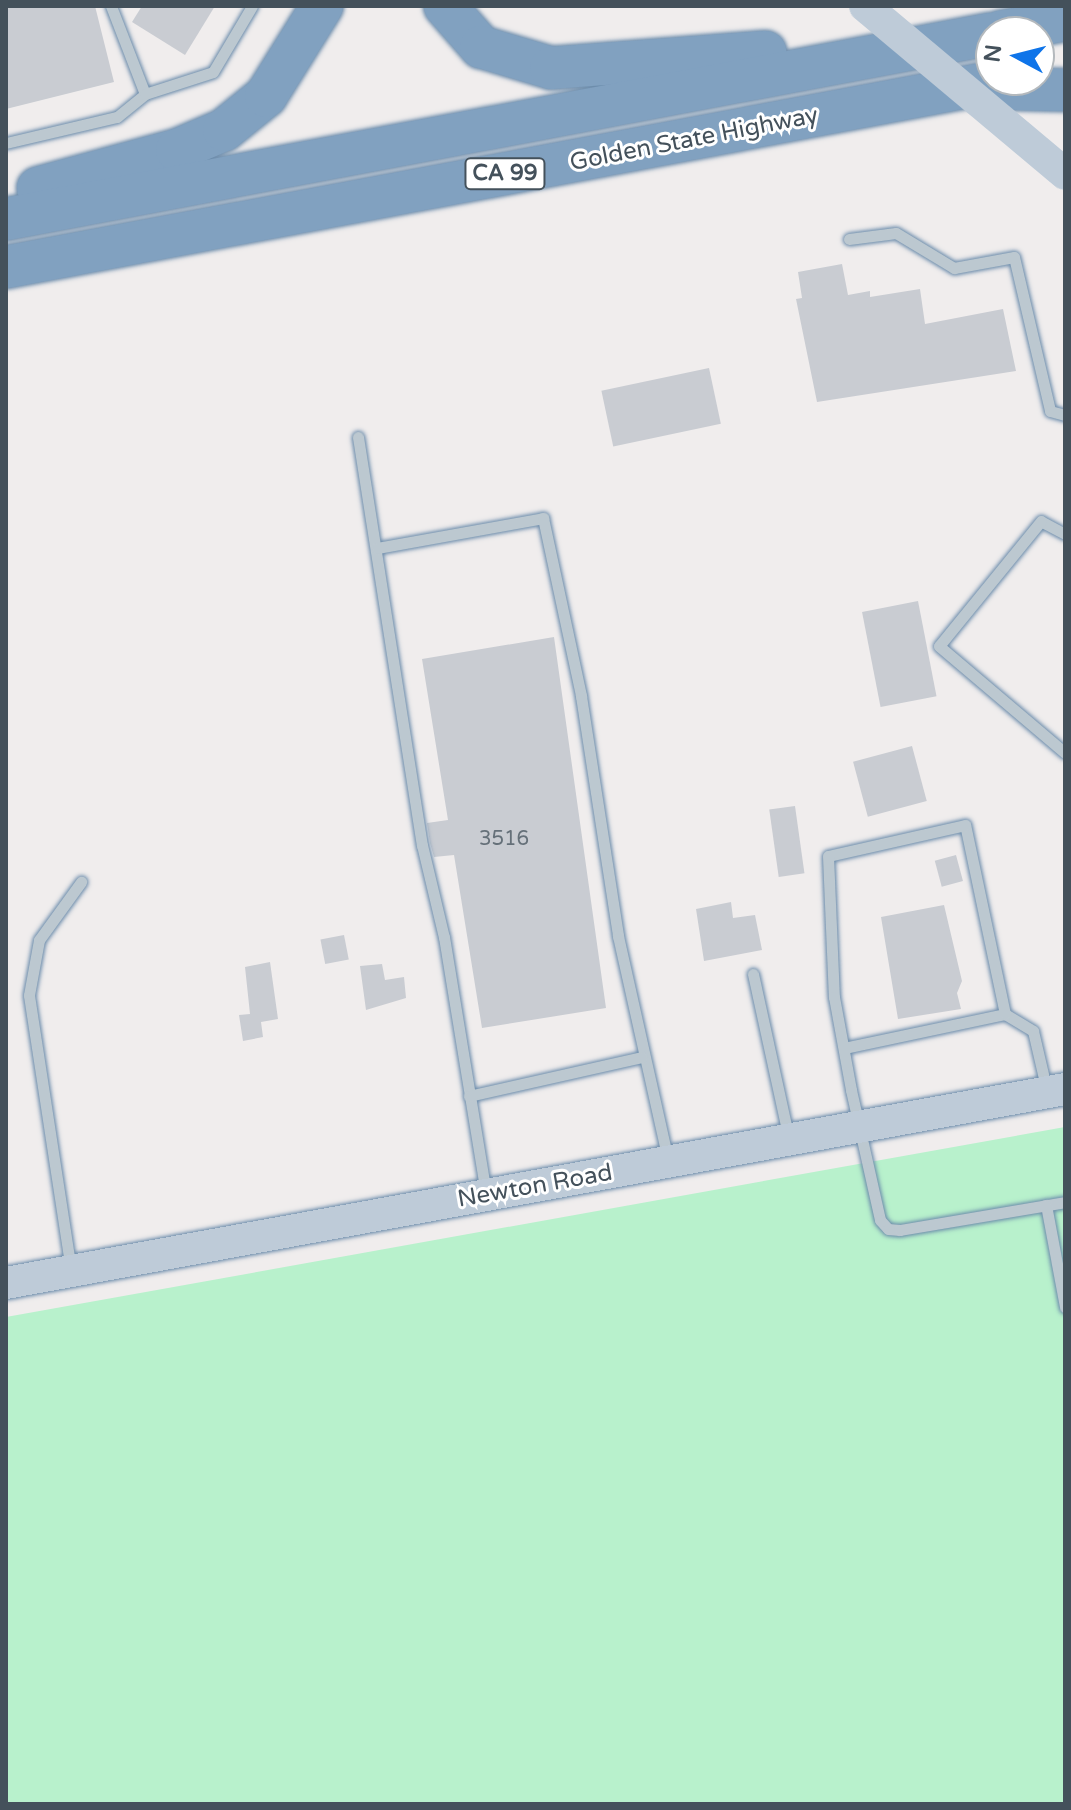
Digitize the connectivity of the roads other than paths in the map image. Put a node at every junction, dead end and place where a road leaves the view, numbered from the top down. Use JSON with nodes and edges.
{"nodes":[{"id":1,"x":111,"y":6,"type":"edge"},
{"id":2,"x":252,"y":6,"type":"edge"},
{"id":3,"x":322,"y":6,"type":"edge"},
{"id":4,"x":445,"y":6,"type":"edge"},
{"id":5,"x":865,"y":6,"type":"edge"},
{"id":6,"x":975,"y":37,"type":"edge"},
{"id":7,"x":858,"y":58,"type":"junction"},
{"id":8,"x":975,"y":86,"type":"edge"},
{"id":9,"x":145,"y":94,"type":"junction"},
{"id":10,"x":6,"y":143,"type":"edge"},
{"id":11,"x":1065,"y":174,"type":"edge"},
{"id":12,"x":6,"y":197,"type":"edge"},
{"id":13,"x":6,"y":219,"type":"edge"},
{"id":14,"x":849,"y":239,"type":"dead end"},
{"id":15,"x":6,"y":267,"type":"edge"},
{"id":16,"x":1065,"y":415,"type":"edge"},
{"id":17,"x":358,"y":437,"type":"dead end"},
{"id":18,"x":1065,"y":534,"type":"edge"},
{"id":19,"x":377,"y":548,"type":"junction"},
{"id":20,"x":1065,"y":753,"type":"edge"},
{"id":21,"x":81,"y":882,"type":"dead end"},
{"id":22,"x":753,"y":974,"type":"dead end"},
{"id":23,"x":1005,"y":1014,"type":"junction"},
{"id":24,"x":844,"y":1048,"type":"junction"},
{"id":25,"x":642,"y":1057,"type":"junction"},
{"id":26,"x":1056,"y":1090,"type":"edge"},
{"id":27,"x":469,"y":1096,"type":"junction"},
{"id":28,"x":859,"y":1126,"type":"junction"},
{"id":29,"x":789,"y":1139,"type":"junction"},
{"id":30,"x":668,"y":1162,"type":"junction"},
{"id":31,"x":486,"y":1195,"type":"junction"},
{"id":32,"x":1065,"y":1202,"type":"edge"},
{"id":33,"x":1046,"y":1205,"type":"junction"},
{"id":34,"x":71,"y":1271,"type":"junction"},
{"id":35,"x":6,"y":1283,"type":"edge"},
{"id":36,"x":1065,"y":1307,"type":"edge"}],
"edges":[{"from":1,"to":9,"type":"lane"},
{"from":2,"to":9,"type":"lane"},
{"from":3,"to":12,"type":"highway"},
{"from":4,"to":7,"type":"highway"},
{"from":5,"to":11,"type":"street","bridge":true},
{"from":6,"to":7,"type":"highway","name":"Golden State Highway","number":"CA 99"},
{"from":7,"to":13,"type":"highway","name":"Golden State Highway","number":"CA 99"},
{"from":8,"to":15,"type":"highway","name":"Golden State Highway","number":"CA 99"},
{"from":9,"to":10,"type":"lane"},
{"from":14,"to":16,"type":"lane"},
{"from":17,"to":19,"type":"lane"},
{"from":18,"to":20,"type":"lane"},
{"from":19,"to":25,"type":"lane"},
{"from":19,"to":27,"type":"lane"},
{"from":21,"to":34,"type":"lane"},
{"from":22,"to":29,"type":"lane"},
{"from":23,"to":24,"type":"lane"},
{"from":23,"to":24,"type":"lane"},
{"from":23,"to":26,"type":"lane"},
{"from":24,"to":28,"type":"lane"},
{"from":25,"to":27,"type":"lane"},
{"from":25,"to":30,"type":"lane"},
{"from":26,"to":28,"type":"street","name":"Newton Road"},
{"from":27,"to":31,"type":"lane"},
{"from":28,"to":29,"type":"street","name":"Newton Road"},
{"from":28,"to":33,"type":"lane"},
{"from":29,"to":30,"type":"street","name":"Newton Road"},
{"from":30,"to":31,"type":"street","name":"Newton Road"},
{"from":31,"to":34,"type":"street","name":"Newton Road"},
{"from":32,"to":33,"type":"lane"},
{"from":33,"to":36,"type":"lane"},
{"from":34,"to":35,"type":"street","name":"Newton Road"}]}
